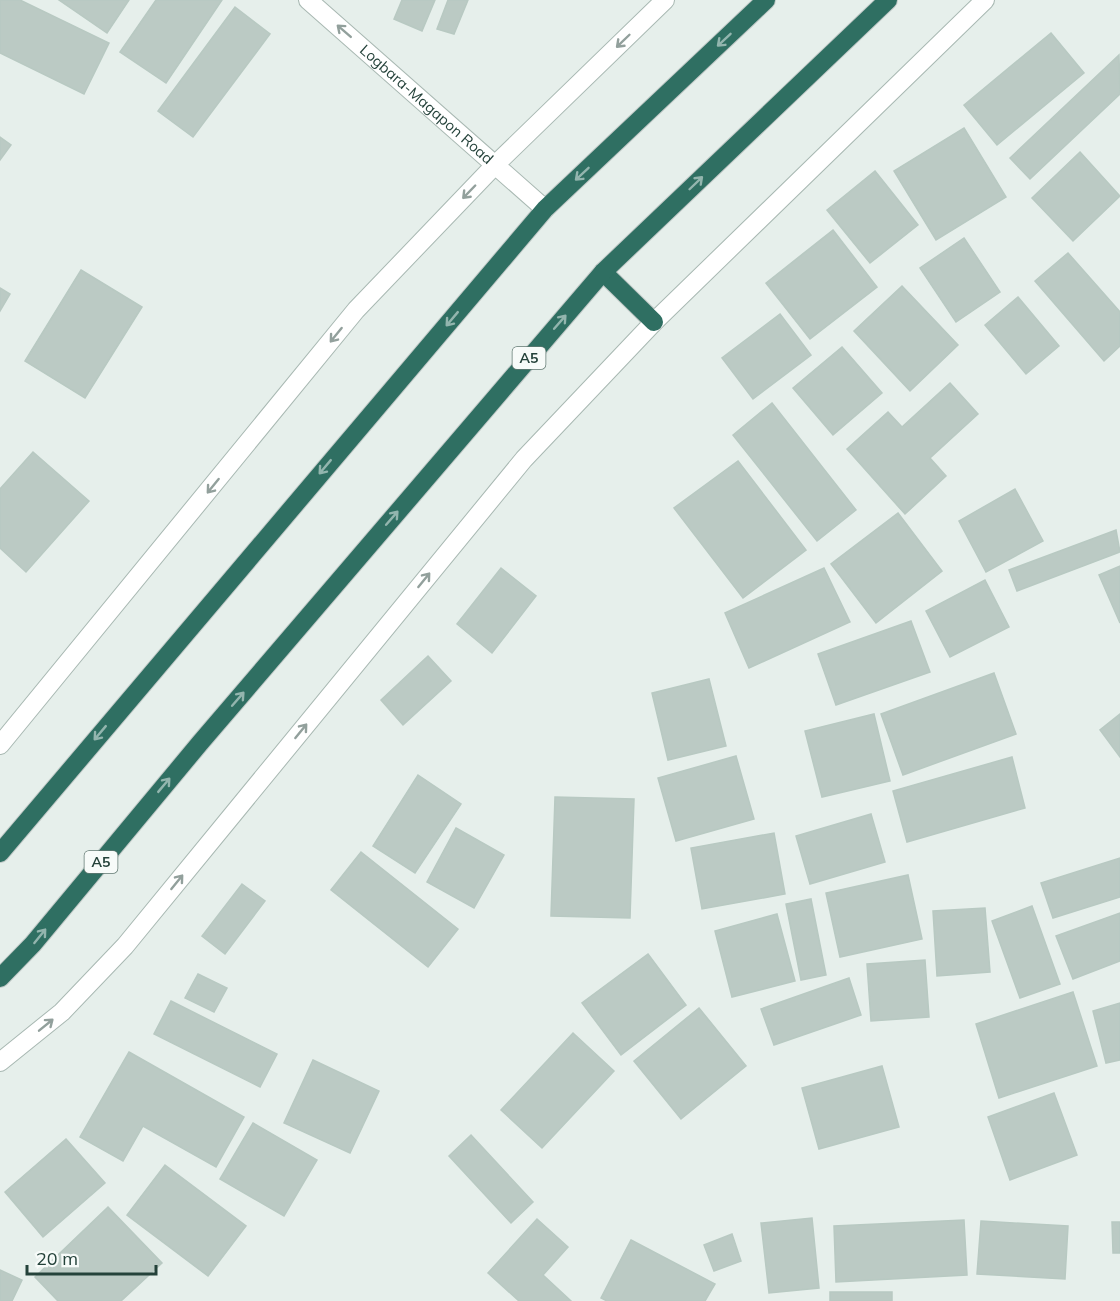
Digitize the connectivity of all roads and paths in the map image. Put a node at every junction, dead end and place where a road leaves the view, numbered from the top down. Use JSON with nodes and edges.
{"nodes":[{"id":1,"x":308,"y":0,"type":"edge"},
{"id":2,"x":665,"y":0,"type":"edge"},
{"id":3,"x":766,"y":0,"type":"edge"},
{"id":4,"x":888,"y":0,"type":"edge"},
{"id":5,"x":985,"y":0,"type":"edge"},
{"id":6,"x":495,"y":165,"type":"junction"},
{"id":7,"x":545,"y":209,"type":"junction"},
{"id":8,"x":603,"y":272,"type":"junction"},
{"id":9,"x":654,"y":322,"type":"junction"},
{"id":10,"x":0,"y":745,"type":"edge"},
{"id":11,"x":0,"y":853,"type":"edge"},
{"id":12,"x":0,"y":978,"type":"edge"},
{"id":13,"x":0,"y":1062,"type":"edge"}],
"edges":[{"from":6,"to":1,"type":"street","name":"Logbara-Magapon Road","one_way":true},
{"from":2,"to":6,"type":"street","one_way":true},
{"from":3,"to":7,"type":"highway","one_way":true},
{"from":8,"to":4,"type":"highway","number":"A5","one_way":true},
{"from":5,"to":9,"type":"street"},
{"from":6,"to":7,"type":"street","name":"Logbara-Magapon Road"},
{"from":6,"to":10,"type":"street","one_way":true},
{"from":7,"to":11,"type":"highway","one_way":true},
{"from":8,"to":9,"type":"highway"},
{"from":12,"to":8,"type":"highway","number":"A5","one_way":true},
{"from":13,"to":9,"type":"street","one_way":true}]}
